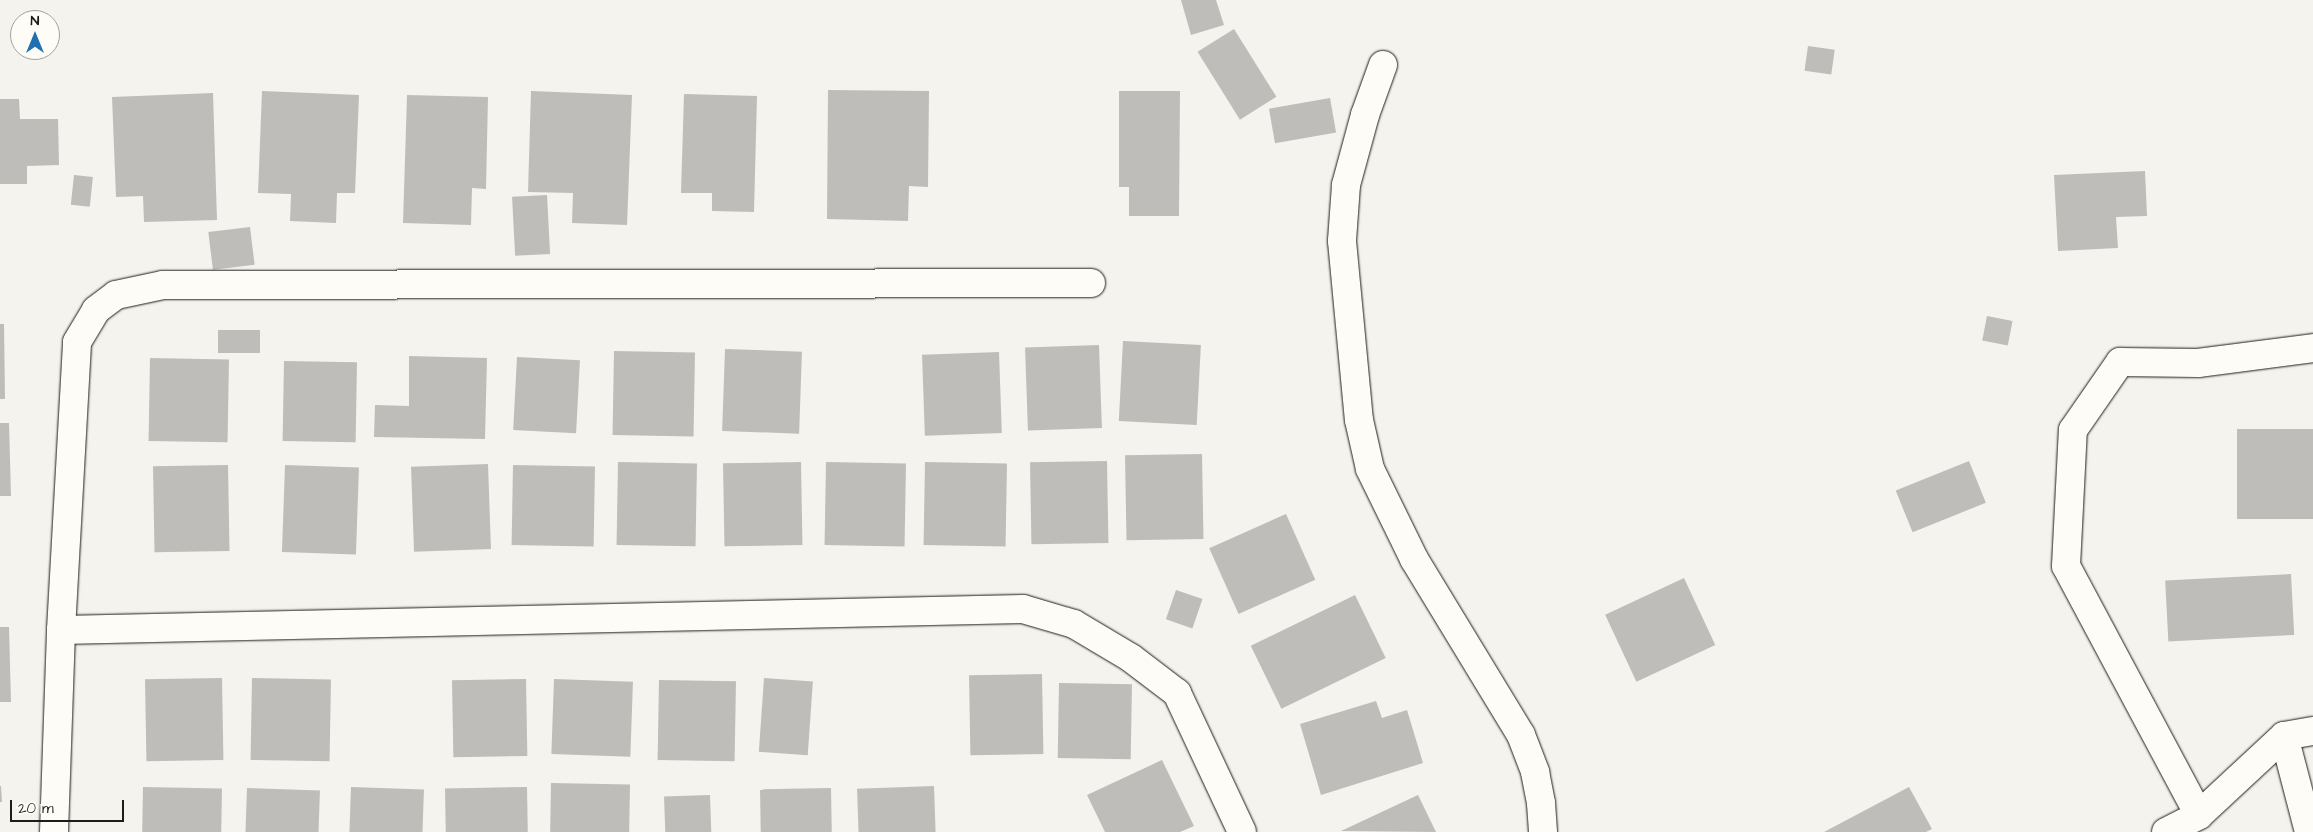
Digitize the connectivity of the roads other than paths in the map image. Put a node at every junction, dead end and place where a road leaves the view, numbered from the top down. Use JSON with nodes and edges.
{"nodes":[{"id":1,"x":1383,"y":65,"type":"dead end"},
{"id":2,"x":1091,"y":283,"type":"dead end"},
{"id":3,"x":2313,"y":348,"type":"edge"},
{"id":4,"x":61,"y":630,"type":"junction"},
{"id":5,"x":2313,"y":731,"type":"edge"},
{"id":6,"x":2284,"y":736,"type":"junction"},
{"id":7,"x":2199,"y":815,"type":"junction"},
{"id":8,"x":54,"y":832,"type":"edge"},
{"id":9,"x":1242,"y":832,"type":"edge"},
{"id":10,"x":1543,"y":832,"type":"edge"},
{"id":11,"x":2166,"y":832,"type":"edge"},
{"id":12,"x":2309,"y":832,"type":"edge"}],
"edges":[{"from":1,"to":10,"type":"street"},
{"from":2,"to":4,"type":"street"},
{"from":3,"to":7,"type":"street"},
{"from":4,"to":8,"type":"street"},
{"from":4,"to":9,"type":"street"},
{"from":5,"to":6,"type":"street"},
{"from":6,"to":7,"type":"street"},
{"from":6,"to":12,"type":"street"},
{"from":7,"to":11,"type":"street"}]}
